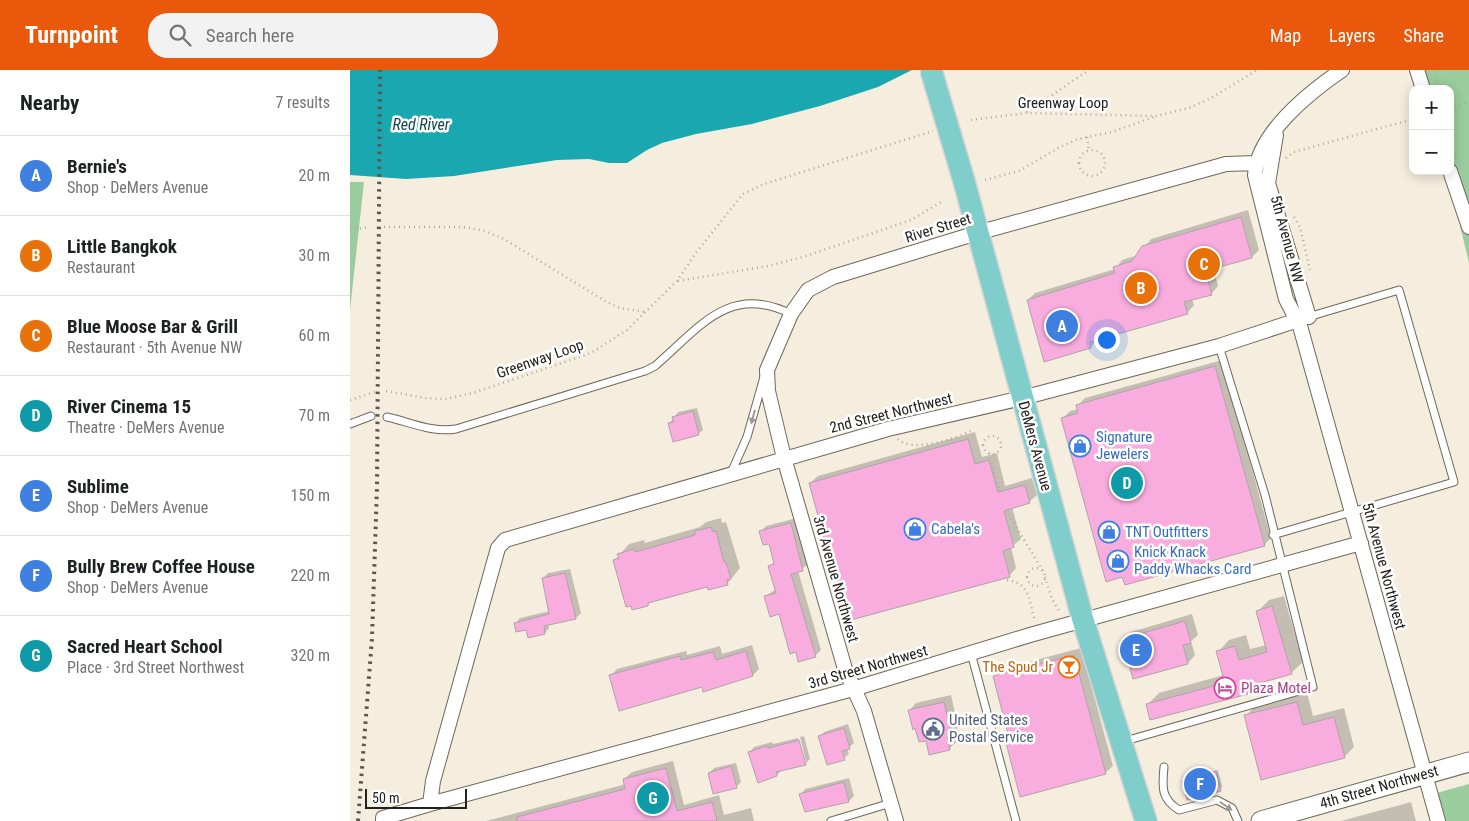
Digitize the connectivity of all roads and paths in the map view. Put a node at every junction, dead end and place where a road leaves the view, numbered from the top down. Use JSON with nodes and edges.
{"nodes":[{"id":1,"x":931,"y":70,"type":"edge"},
{"id":2,"x":1089,"y":70,"type":"edge"},
{"id":3,"x":1257,"y":70,"type":"edge"},
{"id":4,"x":1342,"y":70,"type":"edge"},
{"id":5,"x":1434,"y":70,"type":"edge"},
{"id":6,"x":1437,"y":85,"type":"edge"},
{"id":7,"x":1469,"y":102,"type":"edge"},
{"id":8,"x":1454,"y":107,"type":"edge"},
{"id":9,"x":1026,"y":113,"type":"junction"},
{"id":10,"x":1156,"y":116,"type":"junction"},
{"id":11,"x":971,"y":120,"type":"dead end"},
{"id":12,"x":1409,"y":120,"type":"edge"},
{"id":13,"x":1278,"y":127,"type":"junction"},
{"id":14,"x":934,"y":130,"type":"dead end"},
{"id":15,"x":1087,"y":137,"type":"junction"},
{"id":16,"x":1089,"y":150,"type":"junction"},
{"id":17,"x":1283,"y":162,"type":"dead end"},
{"id":18,"x":1256,"y":163,"type":"junction"},
{"id":19,"x":1451,"y":175,"type":"edge"},
{"id":20,"x":974,"y":181,"type":"junction"},
{"id":21,"x":943,"y":201,"type":"dead end"},
{"id":22,"x":1290,"y":214,"type":"dead end"},
{"id":23,"x":370,"y":227,"type":"dead end"},
{"id":24,"x":384,"y":227,"type":"dead end"},
{"id":25,"x":1469,"y":227,"type":"edge"},
{"id":26,"x":350,"y":230,"type":"edge"},
{"id":27,"x":977,"y":233,"type":"junction"},
{"id":28,"x":1310,"y":270,"type":"dead end"},
{"id":29,"x":677,"y":282,"type":"junction"},
{"id":30,"x":646,"y":312,"type":"junction"},
{"id":31,"x":791,"y":314,"type":"junction"},
{"id":32,"x":1304,"y":319,"type":"junction"},
{"id":33,"x":1219,"y":346,"type":"junction"},
{"id":34,"x":767,"y":370,"type":"junction"},
{"id":35,"x":386,"y":391,"type":"dead end"},
{"id":36,"x":375,"y":392,"type":"dead end"},
{"id":37,"x":1022,"y":398,"type":"junction"},
{"id":38,"x":350,"y":400,"type":"edge"},
{"id":39,"x":371,"y":416,"type":"dead end"},
{"id":40,"x":386,"y":417,"type":"dead end"},
{"id":41,"x":350,"y":424,"type":"edge"},
{"id":42,"x":888,"y":429,"type":"junction"},
{"id":43,"x":972,"y":430,"type":"dead end"},
{"id":44,"x":989,"y":454,"type":"junction"},
{"id":45,"x":784,"y":458,"type":"junction"},
{"id":46,"x":731,"y":474,"type":"junction"},
{"id":47,"x":1000,"y":492,"type":"dead end"},
{"id":48,"x":1006,"y":510,"type":"dead end"},
{"id":49,"x":1352,"y":512,"type":"junction"},
{"id":50,"x":1273,"y":536,"type":"junction"},
{"id":51,"x":1361,"y":543,"type":"junction"},
{"id":52,"x":1282,"y":564,"type":"junction"},
{"id":53,"x":1043,"y":571,"type":"junction"},
{"id":54,"x":1046,"y":577,"type":"junction"},
{"id":55,"x":1007,"y":580,"type":"dead end"},
{"id":56,"x":1030,"y":584,"type":"junction"},
{"id":57,"x":1025,"y":589,"type":"junction"},
{"id":58,"x":1060,"y":616,"type":"dead end"},
{"id":59,"x":1083,"y":620,"type":"junction"},
{"id":60,"x":1038,"y":622,"type":"dead end"},
{"id":61,"x":971,"y":653,"type":"junction"},
{"id":62,"x":854,"y":689,"type":"junction"},
{"id":63,"x":1120,"y":742,"type":"junction"},
{"id":64,"x":1469,"y":762,"type":"edge"},
{"id":65,"x":1164,"y":767,"type":"dead end"},
{"id":66,"x":1423,"y":775,"type":"junction"},
{"id":67,"x":891,"y":803,"type":"junction"},
{"id":68,"x":430,"y":804,"type":"junction"},
{"id":69,"x":383,"y":820,"type":"edge"},
{"id":70,"x":831,"y":821,"type":"edge"},
{"id":71,"x":896,"y":821,"type":"edge"},
{"id":72,"x":1016,"y":821,"type":"edge"},
{"id":73,"x":1146,"y":821,"type":"edge"},
{"id":74,"x":1238,"y":821,"type":"edge"},
{"id":75,"x":1261,"y":821,"type":"edge"},
{"id":76,"x":1438,"y":821,"type":"edge"}],
"edges":[{"from":1,"to":20,"type":"main road","name":"DeMers Avenue","bridge":true},
{"from":2,"to":9,"type":"path"},
{"from":3,"to":10,"type":"path","name":"Greenway Loop"},
{"from":4,"to":13,"type":"street"},
{"from":5,"to":6,"type":"path"},
{"from":7,"to":8,"type":"path"},
{"from":9,"to":10,"type":"path","name":"Greenway Loop"},
{"from":9,"to":11,"type":"path","name":"Greenway Loop"},
{"from":10,"to":15,"type":"path","name":"Greenway Loop"},
{"from":12,"to":17,"type":"path"},
{"from":13,"to":18,"type":"street"},
{"from":13,"to":32,"type":"street"},
{"from":14,"to":29,"type":"path","name":"Greenway Loop"},
{"from":15,"to":16,"type":"path"},
{"from":15,"to":20,"type":"path","name":"Greenway Loop"},
{"from":16,"to":16,"type":"path"},
{"from":18,"to":27,"type":"street","name":"River Street"},
{"from":18,"to":32,"type":"street","name":"5th Avenue NW"},
{"from":19,"to":25,"type":"street"},
{"from":20,"to":27,"type":"main road","name":"DeMers Avenue"},
{"from":21,"to":29,"type":"path"},
{"from":22,"to":28,"type":"path"},
{"from":23,"to":26,"type":"path"},
{"from":24,"to":30,"type":"path"},
{"from":27,"to":31,"type":"street","name":"River Street"},
{"from":27,"to":37,"type":"main road","name":"DeMers Avenue"},
{"from":29,"to":30,"type":"path","name":"Greenway Loop"},
{"from":30,"to":35,"type":"path","name":"Greenway Loop"},
{"from":31,"to":34,"type":"street","name":"River Street"},
{"from":31,"to":40,"type":"lane"},
{"from":32,"to":33,"type":"street","name":"2nd Street Northwest"},
{"from":32,"to":49,"type":"street","name":"5th Avenue Northwest"},
{"from":32,"to":49,"type":"lane"},
{"from":33,"to":37,"type":"street","name":"2nd Street Northwest"},
{"from":33,"to":50,"type":"lane"},
{"from":34,"to":45,"type":"street","name":"River Street"},
{"from":34,"to":46,"type":"lane","one_way":true},
{"from":36,"to":38,"type":"path"},
{"from":37,"to":42,"type":"street","name":"2nd Street Northwest"},
{"from":37,"to":59,"type":"main road","name":"DeMers Avenue"},
{"from":39,"to":41,"type":"lane"},
{"from":42,"to":43,"type":"path"},
{"from":42,"to":45,"type":"street","name":"2nd Street Northwest"},
{"from":44,"to":44,"type":"path"},
{"from":44,"to":47,"type":"path"},
{"from":45,"to":46,"type":"street","name":"2nd Street Northwest"},
{"from":45,"to":62,"type":"street","name":"3rd Avenue Northwest"},
{"from":46,"to":68,"type":"street","name":"2nd Street Northwest"},
{"from":48,"to":53,"type":"path"},
{"from":49,"to":50,"type":"lane"},
{"from":49,"to":51,"type":"street","name":"5th Avenue Northwest"},
{"from":50,"to":52,"type":"lane"},
{"from":51,"to":52,"type":"street","name":"3rd Street Northwest"},
{"from":51,"to":66,"type":"street","name":"5th Avenue Northwest"},
{"from":52,"to":59,"type":"street","name":"3rd Street Northwest"},
{"from":52,"to":63,"type":"lane"},
{"from":53,"to":54,"type":"path"},
{"from":53,"to":56,"type":"path"},
{"from":54,"to":56,"type":"path"},
{"from":54,"to":58,"type":"path"},
{"from":55,"to":57,"type":"path"},
{"from":56,"to":57,"type":"path"},
{"from":57,"to":60,"type":"path"},
{"from":59,"to":61,"type":"street","name":"3rd Street Northwest"},
{"from":59,"to":63,"type":"main road","name":"DeMers Avenue"},
{"from":61,"to":62,"type":"street","name":"3rd Street Northwest"},
{"from":61,"to":72,"type":"lane"},
{"from":62,"to":67,"type":"street","name":"3rd Avenue Northwest"},
{"from":62,"to":68,"type":"street","name":"3rd Street Northwest"},
{"from":63,"to":73,"type":"main road","name":"DeMers Avenue"},
{"from":64,"to":66,"type":"street","name":"4th Street Northwest"},
{"from":65,"to":74,"type":"lane","one_way":true},
{"from":66,"to":75,"type":"street","name":"4th Street Northwest"},
{"from":66,"to":76,"type":"street","name":"5th Avenue Northwest"},
{"from":67,"to":70,"type":"lane"},
{"from":67,"to":71,"type":"street","name":"3rd Avenue Northwest"},
{"from":68,"to":69,"type":"street","name":"3rd Street Northwest"}]}
